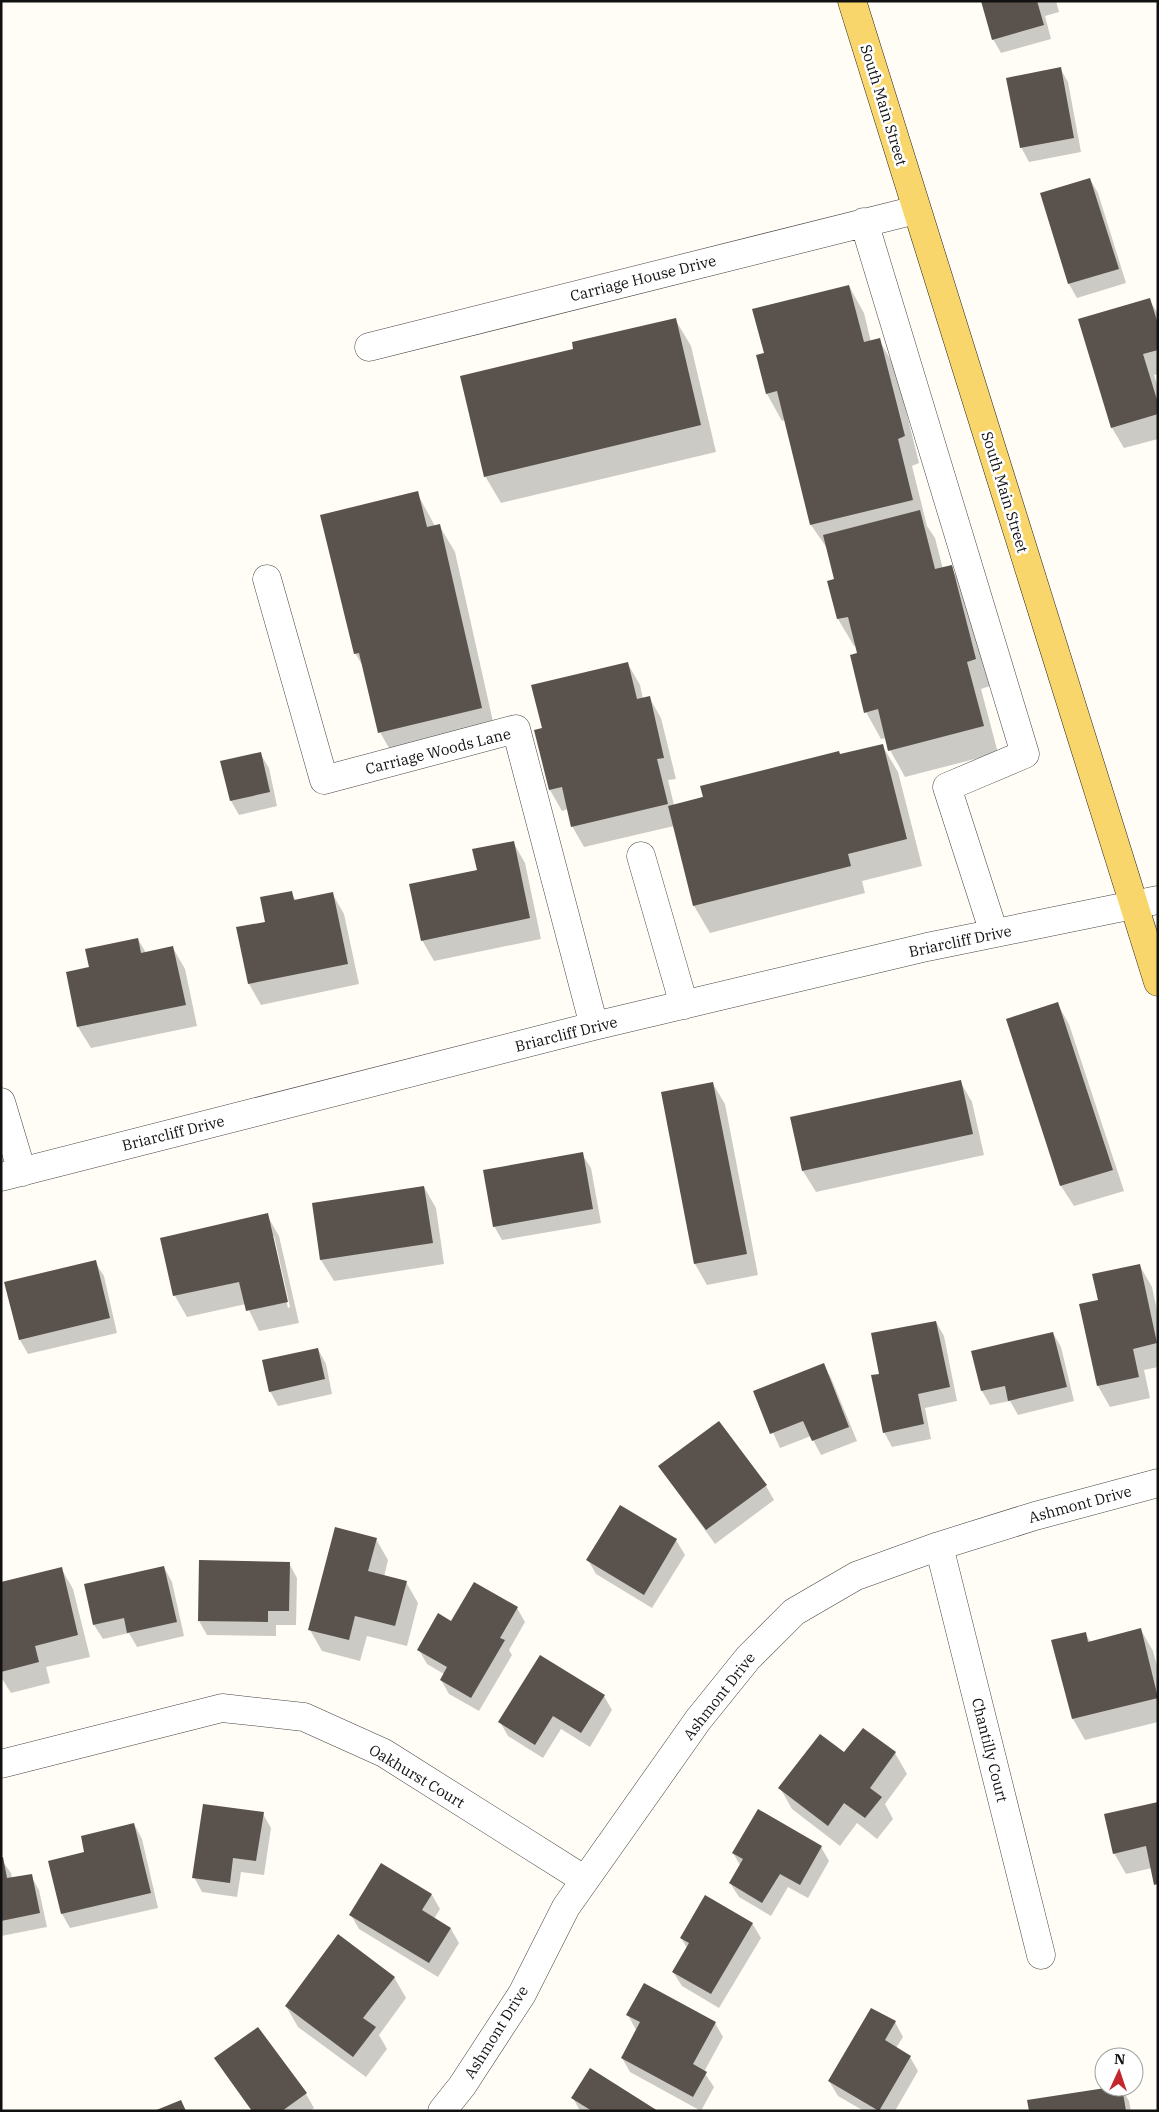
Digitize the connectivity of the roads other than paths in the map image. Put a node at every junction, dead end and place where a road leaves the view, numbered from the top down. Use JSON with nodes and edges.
{"nodes":[{"id":1,"x":852,"y":1,"type":"edge"},
{"id":2,"x":916,"y":210,"type":"junction"},
{"id":3,"x":864,"y":222,"type":"junction"},
{"id":4,"x":369,"y":348,"type":"dead end"},
{"id":5,"x":268,"y":579,"type":"dead end"},
{"id":6,"x":641,"y":856,"type":"dead end"},
{"id":7,"x":1146,"y":902,"type":"edge"},
{"id":8,"x":994,"y":933,"type":"junction"},
{"id":9,"x":1158,"y":982,"type":"edge"},
{"id":10,"x":684,"y":1005,"type":"junction"},
{"id":11,"x":594,"y":1026,"type":"junction"},
{"id":12,"x":1,"y":1102,"type":"edge"},
{"id":13,"x":12,"y":1175,"type":"edge"},
{"id":14,"x":1158,"y":1483,"type":"edge"},
{"id":15,"x":939,"y":1546,"type":"junction"},
{"id":16,"x":1,"y":1764,"type":"edge"},
{"id":17,"x":585,"y":1880,"type":"junction"},
{"id":18,"x":1041,"y":1955,"type":"dead end"},
{"id":19,"x":442,"y":2111,"type":"edge"}],
"edges":[{"from":1,"to":2,"type":"main road","name":"South Main Street"},
{"from":2,"to":3,"type":"street","name":"Carriage House Drive"},
{"from":2,"to":7,"type":"main road","name":"South Main Street"},
{"from":3,"to":4,"type":"street","name":"Carriage House Drive"},
{"from":3,"to":8,"type":"street"},
{"from":5,"to":11,"type":"street","name":"Carriage Woods Lane"},
{"from":6,"to":10,"type":"street"},
{"from":7,"to":8,"type":"street","name":"Briarcliff Drive"},
{"from":7,"to":9,"type":"main road","name":"South Main Street"},
{"from":8,"to":10,"type":"street","name":"Briarcliff Drive"},
{"from":10,"to":11,"type":"street","name":"Briarcliff Drive"},
{"from":11,"to":13,"type":"street","name":"Briarcliff Drive"},
{"from":12,"to":13,"type":"street"},
{"from":14,"to":15,"type":"street","name":"Ashmont Drive"},
{"from":15,"to":17,"type":"street","name":"Ashmont Drive"},
{"from":15,"to":18,"type":"street","name":"Chantilly Court"},
{"from":16,"to":17,"type":"street","name":"Oakhurst Court"},
{"from":17,"to":19,"type":"street","name":"Ashmont Drive"}]}
